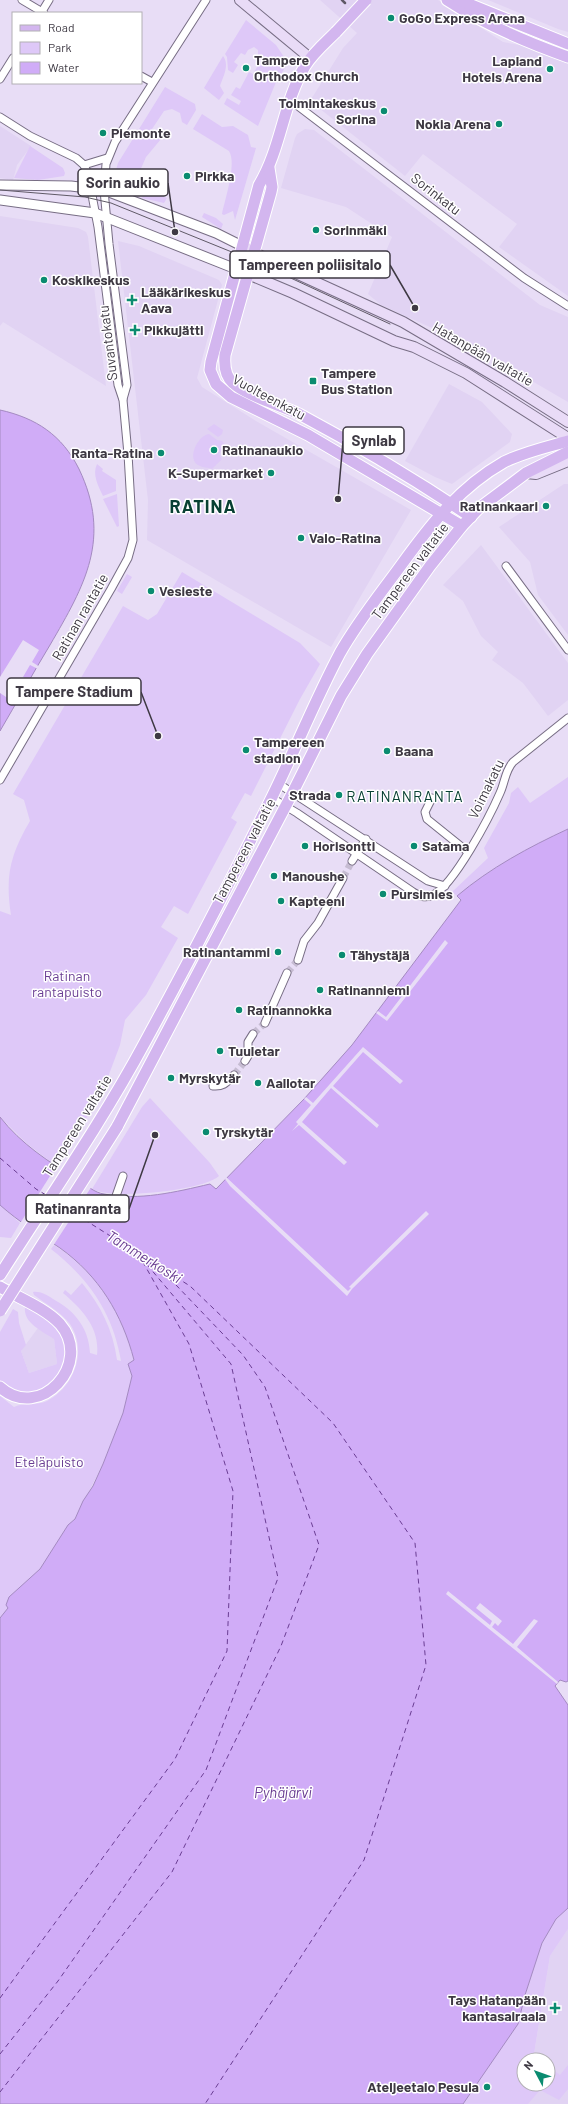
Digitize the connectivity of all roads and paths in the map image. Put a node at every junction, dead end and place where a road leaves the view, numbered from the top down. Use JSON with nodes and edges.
{"nodes":[{"id":1,"x":22,"y":0,"type":"edge"},
{"id":2,"x":49,"y":0,"type":"edge"},
{"id":3,"x":206,"y":0,"type":"edge"},
{"id":4,"x":240,"y":0,"type":"edge"},
{"id":5,"x":366,"y":0,"type":"edge"},
{"id":6,"x":447,"y":0,"type":"edge"},
{"id":7,"x":459,"y":0,"type":"edge"},
{"id":8,"x":40,"y":12,"type":"edge"},
{"id":9,"x":43,"y":12,"type":"edge"},
{"id":10,"x":568,"y":44,"type":"edge"},
{"id":11,"x":568,"y":57,"type":"edge"},
{"id":12,"x":310,"y":58,"type":"junction"},
{"id":13,"x":12,"y":60,"type":"edge"},
{"id":14,"x":142,"y":77,"type":"edge"},
{"id":15,"x":0,"y":79,"type":"edge"},
{"id":16,"x":152,"y":82,"type":"junction"},
{"id":17,"x":290,"y":100,"type":"junction"},
{"id":18,"x":0,"y":117,"type":"edge"},
{"id":19,"x":107,"y":158,"type":"junction"},
{"id":20,"x":84,"y":165,"type":"junction"},
{"id":21,"x":269,"y":168,"type":"junction"},
{"id":22,"x":0,"y":185,"type":"edge"},
{"id":23,"x":90,"y":187,"type":"junction"},
{"id":24,"x":104,"y":190,"type":"junction"},
{"id":25,"x":0,"y":200,"type":"edge"},
{"id":26,"x":95,"y":214,"type":"junction"},
{"id":27,"x":107,"y":218,"type":"junction"},
{"id":28,"x":242,"y":246,"type":"junction"},
{"id":29,"x":255,"y":252,"type":"junction"},
{"id":30,"x":236,"y":269,"type":"junction"},
{"id":31,"x":248,"y":274,"type":"junction"},
{"id":32,"x":568,"y":306,"type":"edge"},
{"id":33,"x":123,"y":400,"type":"junction"},
{"id":34,"x":567,"y":420,"type":"edge"},
{"id":35,"x":568,"y":438,"type":"edge"},
{"id":36,"x":568,"y":441,"type":"edge"},
{"id":37,"x":568,"y":452,"type":"edge"},
{"id":38,"x":128,"y":454,"type":"joint"},
{"id":39,"x":568,"y":461,"type":"edge"},
{"id":40,"x":526,"y":473,"type":"junction"},
{"id":41,"x":451,"y":503,"type":"junction"},
{"id":42,"x":441,"y":513,"type":"junction"},
{"id":43,"x":471,"y":517,"type":"junction"},
{"id":44,"x":462,"y":526,"type":"junction"},
{"id":45,"x":506,"y":566,"type":"dead end"},
{"id":46,"x":568,"y":650,"type":"edge"},
{"id":47,"x":568,"y":718,"type":"edge"},
{"id":48,"x":0,"y":780,"type":"edge"},
{"id":49,"x":279,"y":784,"type":"junction"},
{"id":50,"x":293,"y":792,"type":"junction"},
{"id":51,"x":272,"y":798,"type":"junction"},
{"id":52,"x":432,"y":798,"type":"dead end"},
{"id":53,"x":286,"y":806,"type":"junction"},
{"id":54,"x":366,"y":839,"type":"junction"},
{"id":55,"x":468,"y":852,"type":"junction"},
{"id":56,"x":358,"y":853,"type":"junction"},
{"id":57,"x":352,"y":861,"type":"tunnel mouth"},
{"id":58,"x":343,"y":878,"type":"tunnel mouth"},
{"id":59,"x":445,"y":886,"type":"junction"},
{"id":60,"x":298,"y":960,"type":"tunnel mouth"},
{"id":61,"x":287,"y":973,"type":"tunnel mouth"},
{"id":62,"x":265,"y":1023,"type":"tunnel mouth"},
{"id":63,"x":253,"y":1034,"type":"tunnel mouth"},
{"id":64,"x":245,"y":1060,"type":"tunnel mouth"},
{"id":65,"x":234,"y":1075,"type":"tunnel mouth"},
{"id":66,"x":213,"y":1086,"type":"dead end"},
{"id":67,"x":123,"y":1176,"type":"dead end"},
{"id":68,"x":116,"y":1196,"type":"dead end"},
{"id":69,"x":0,"y":1275,"type":"edge"},
{"id":70,"x":0,"y":1287,"type":"edge"},
{"id":71,"x":0,"y":1311,"type":"edge"},
{"id":72,"x":0,"y":1387,"type":"edge"}],
"edges":[{"from":1,"to":8,"type":"street"},
{"from":2,"to":9,"type":"street"},
{"from":3,"to":16,"type":"street","name":"Suvantokatu"},
{"from":4,"to":12,"type":"main road"},
{"from":5,"to":12,"type":"main road","name":"Vuolteenkatu","bridge":true},
{"from":6,"to":11,"type":"main road"},
{"from":7,"to":10,"type":"main road"},
{"from":12,"to":17,"type":"main road","name":"Vuolteenkatu"},
{"from":13,"to":15,"type":"street"},
{"from":14,"to":16,"type":"street"},
{"from":16,"to":19,"type":"street","name":"Suvantokatu"},
{"from":17,"to":21,"type":"main road","name":"Vuolteenkatu"},
{"from":17,"to":32,"type":"street","name":"Sorinkatu"},
{"from":18,"to":20,"type":"street"},
{"from":19,"to":20,"type":"street"},
{"from":19,"to":24,"type":"street","name":"Suvantokatu"},
{"from":20,"to":23,"type":"street","name":"Suvantokatu"},
{"from":21,"to":28,"type":"main road","name":"Vuolteenkatu"},
{"from":21,"to":29,"type":"main road","name":"Vuolteenkatu"},
{"from":22,"to":23,"type":"street","name":"Hatanpään valtatie"},
{"from":23,"to":24,"type":"street","name":"Hatanpään valtatie"},
{"from":23,"to":26,"type":"street","name":"Suvantokatu"},
{"from":24,"to":27,"type":"street","name":"Suvantokatu"},
{"from":24,"to":28,"type":"street","name":"Hatanpään valtatie"},
{"from":25,"to":26,"type":"street","name":"Hatanpään valtatie"},
{"from":26,"to":27,"type":"street","name":"Hatanpään valtatie"},
{"from":26,"to":33,"type":"street","name":"Suvantokatu"},
{"from":27,"to":30,"type":"street","name":"Hatanpään valtatie"},
{"from":27,"to":33,"type":"street","name":"Suvantokatu"},
{"from":28,"to":29,"type":"main road","name":"Hatanpään valtatie"},
{"from":28,"to":30,"type":"main road","name":"Vuolteenkatu"},
{"from":29,"to":31,"type":"main road","name":"Vuolteenkatu"},
{"from":29,"to":34,"type":"main road","name":"Hatanpään valtatie"},
{"from":30,"to":31,"type":"main road","name":"Hatanpään valtatie"},
{"from":30,"to":42,"type":"main road","name":"Vuolteenkatu"},
{"from":31,"to":35,"type":"main road","name":"Hatanpään valtatie"},
{"from":31,"to":41,"type":"main road","name":"Vuolteenkatu"},
{"from":33,"to":38,"type":"street","name":"Suvantokatu"},
{"from":36,"to":41,"type":"main road","name":"Tampereen valtatie"},
{"from":37,"to":40,"type":"main road","name":"Tampereen valtatie"},
{"from":38,"to":48,"type":"street","name":"Ratinan rantatie"},
{"from":39,"to":40,"type":"main road"},
{"from":40,"to":43,"type":"main road","name":"Tampereen valtatie"},
{"from":41,"to":42,"type":"main road","name":"Tampereen valtatie"},
{"from":41,"to":43,"type":"main road","name":"Vuolteenkatu"},
{"from":42,"to":44,"type":"main road","name":"Vuolteenkatu"},
{"from":42,"to":49,"type":"main road","name":"Tampereen valtatie"},
{"from":43,"to":44,"type":"main road","name":"Tampereen valtatie"},
{"from":44,"to":50,"type":"main road","name":"Tampereen valtatie"},
{"from":45,"to":46,"type":"street"},
{"from":47,"to":55,"type":"street","name":"Voimakatu"},
{"from":49,"to":50,"type":"street"},
{"from":49,"to":51,"type":"main road","name":"Tampereen valtatie"},
{"from":50,"to":53,"type":"main road","name":"Tampereen valtatie"},
{"from":50,"to":54,"type":"street"},
{"from":51,"to":53,"type":"street","name":"Voimakatu"},
{"from":51,"to":69,"type":"main road","name":"Tampereen valtatie"},
{"from":52,"to":55,"type":"street"},
{"from":53,"to":56,"type":"street","name":"Voimakatu"},
{"from":53,"to":71,"type":"main road","name":"Tampereen valtatie","bridge":true},
{"from":54,"to":56,"type":"street"},
{"from":54,"to":59,"type":"street"},
{"from":55,"to":59,"type":"street","name":"Voimakatu"},
{"from":56,"to":57,"type":"street"},
{"from":56,"to":59,"type":"street","name":"Voimakatu"},
{"from":58,"to":60,"type":"street"},
{"from":61,"to":62,"type":"street"},
{"from":63,"to":64,"type":"street"},
{"from":65,"to":66,"type":"street"},
{"from":67,"to":68,"type":"street"},
{"from":70,"to":72,"type":"main road"}]}
